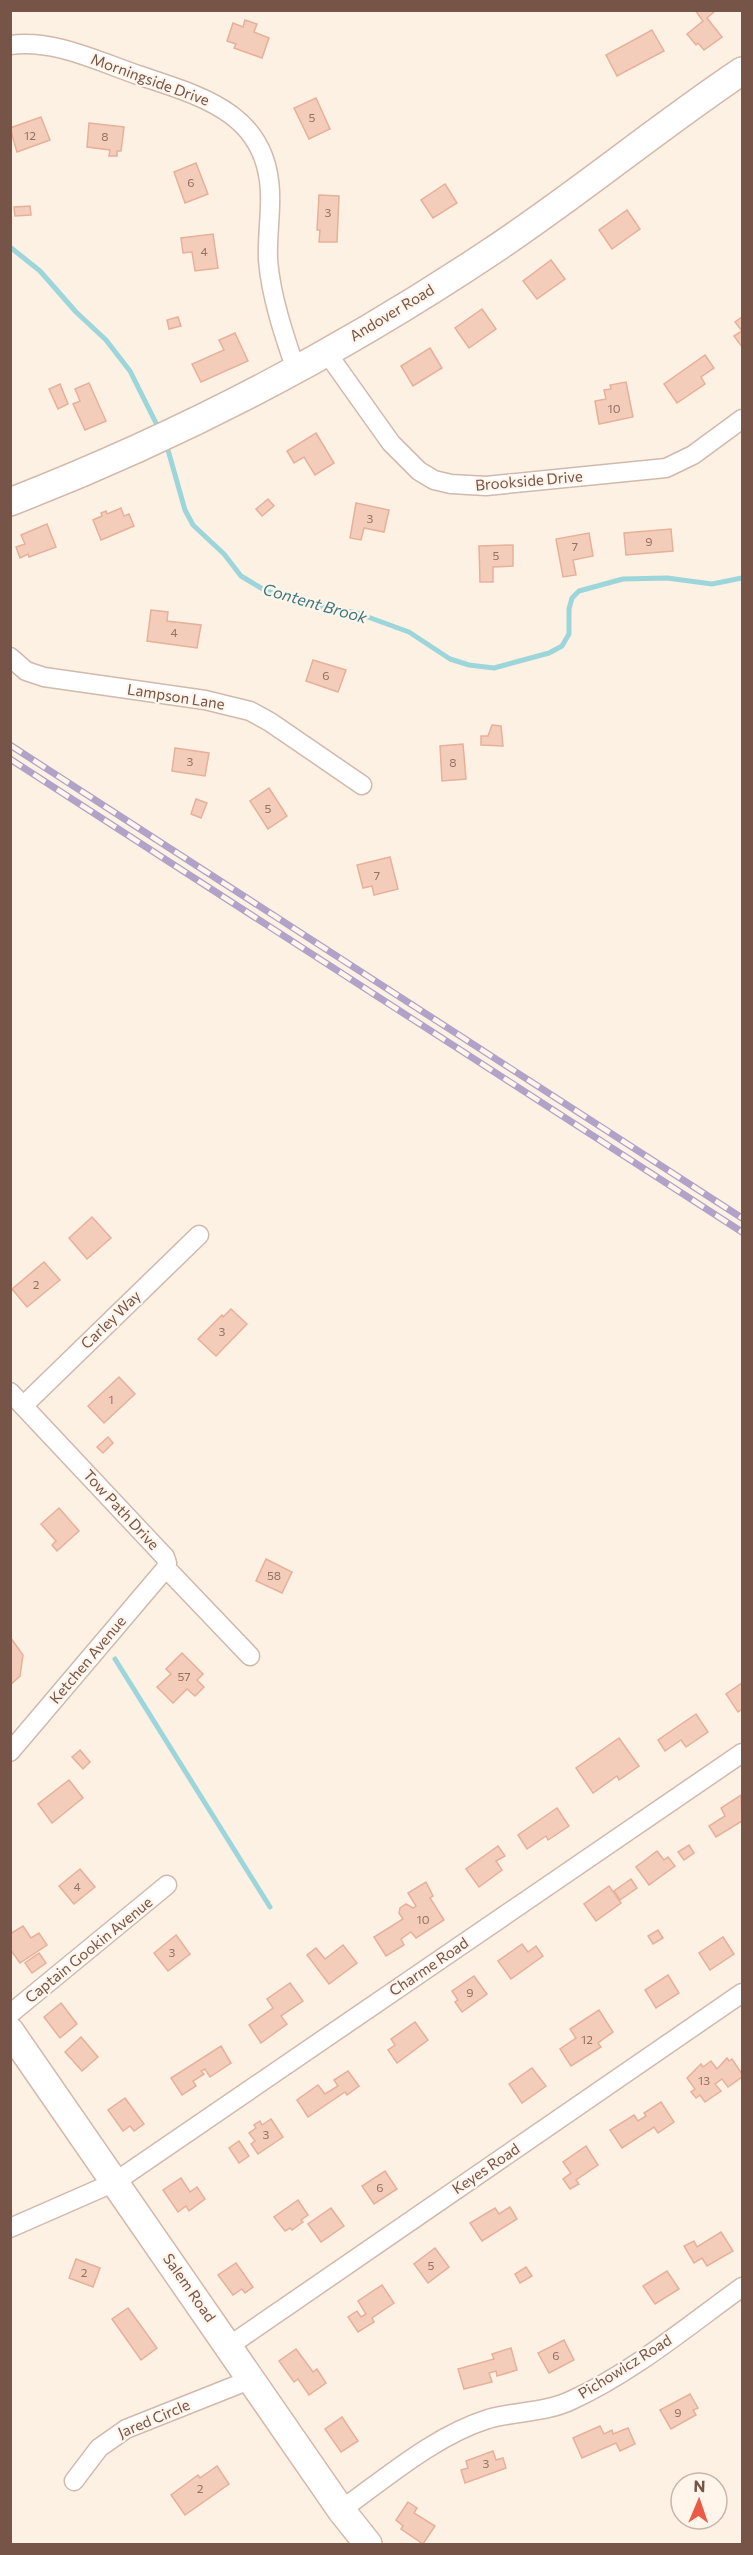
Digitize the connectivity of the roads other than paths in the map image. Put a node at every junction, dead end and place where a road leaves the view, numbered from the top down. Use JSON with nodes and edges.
{"nodes":[{"id":1,"x":10,"y":45,"type":"edge"},
{"id":2,"x":742,"y":71,"type":"edge"},
{"id":3,"x":327,"y":352,"type":"junction"},
{"id":4,"x":296,"y":370,"type":"junction"},
{"id":5,"x":742,"y":419,"type":"edge"},
{"id":6,"x":10,"y":502,"type":"edge"},
{"id":7,"x":10,"y":657,"type":"edge"},
{"id":8,"x":362,"y":785,"type":"dead end"},
{"id":9,"x":199,"y":1235,"type":"dead end"},
{"id":10,"x":17,"y":1399,"type":"edge"},
{"id":11,"x":166,"y":1568,"type":"junction"},
{"id":12,"x":250,"y":1656,"type":"dead end"},
{"id":13,"x":10,"y":1752,"type":"edge"},
{"id":14,"x":742,"y":1753,"type":"edge"},
{"id":15,"x":167,"y":1885,"type":"dead end"},
{"id":16,"x":742,"y":1993,"type":"edge"},
{"id":17,"x":10,"y":2014,"type":"edge"},
{"id":18,"x":10,"y":2031,"type":"edge"},
{"id":19,"x":115,"y":2182,"type":"junction"},
{"id":20,"x":10,"y":2228,"type":"edge"},
{"id":21,"x":742,"y":2287,"type":"edge"},
{"id":22,"x":229,"y":2346,"type":"junction"},
{"id":23,"x":252,"y":2379,"type":"junction"},
{"id":24,"x":74,"y":2481,"type":"dead end"},
{"id":25,"x":341,"y":2510,"type":"junction"},
{"id":26,"x":368,"y":2544,"type":"edge"}],
"edges":[{"from":1,"to":4,"type":"street","name":"Morningside Drive"},
{"from":2,"to":3,"type":"main road","name":"Andover Road"},
{"from":3,"to":4,"type":"main road","name":"Andover Road"},
{"from":3,"to":5,"type":"street","name":"Brookside Drive"},
{"from":4,"to":6,"type":"main road","name":"Andover Road"},
{"from":7,"to":8,"type":"street","name":"Lampson Lane"},
{"from":9,"to":10,"type":"street","name":"Carley Way"},
{"from":10,"to":11,"type":"street","name":"Tow Path Drive"},
{"from":11,"to":12,"type":"street","name":"Tow Path Drive"},
{"from":11,"to":13,"type":"street","name":"Ketchen Avenue"},
{"from":14,"to":19,"type":"street","name":"Charme Road"},
{"from":15,"to":17,"type":"street","name":"Captain Gookin Avenue"},
{"from":16,"to":22,"type":"street","name":"Keyes Road"},
{"from":18,"to":19,"type":"main road","name":"Salem Road"},
{"from":19,"to":20,"type":"street","name":"Charme Road"},
{"from":19,"to":22,"type":"main road","name":"Salem Road"},
{"from":21,"to":25,"type":"street","name":"Pichowicz Road"},
{"from":22,"to":23,"type":"main road","name":"Salem Road"},
{"from":23,"to":24,"type":"street","name":"Jared Circle"},
{"from":23,"to":25,"type":"main road","name":"Salem Road"},
{"from":25,"to":26,"type":"main road","name":"Salem Road"}]}
